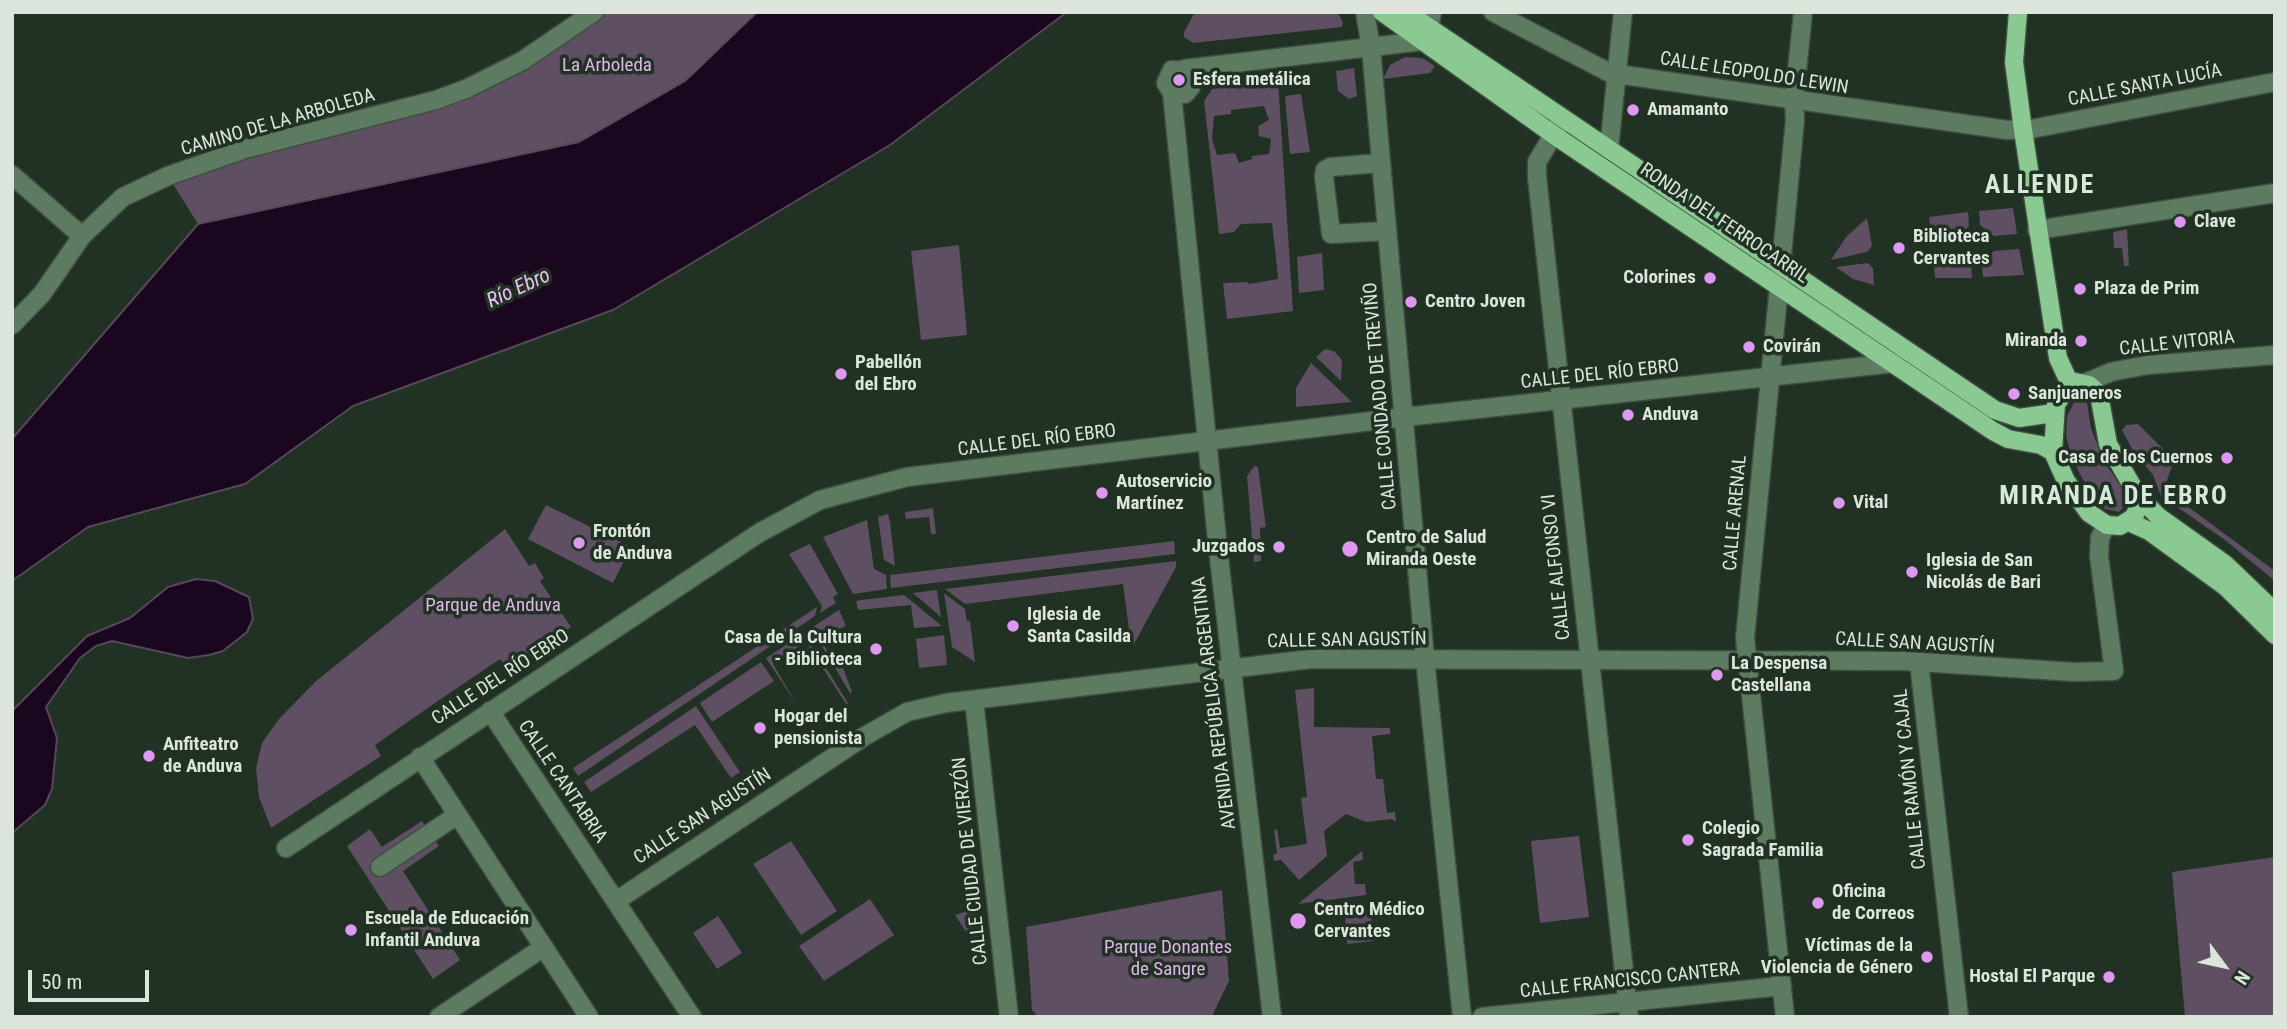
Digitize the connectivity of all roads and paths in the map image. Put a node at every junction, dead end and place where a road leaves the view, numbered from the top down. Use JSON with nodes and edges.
{"nodes":[{"id":1,"x":594,"y":12,"type":"edge"},
{"id":2,"x":1366,"y":12,"type":"edge"},
{"id":3,"x":1382,"y":12,"type":"edge"},
{"id":4,"x":1406,"y":12,"type":"edge"},
{"id":5,"x":1493,"y":12,"type":"edge"},
{"id":6,"x":1623,"y":12,"type":"edge"},
{"id":7,"x":1803,"y":12,"type":"edge"},
{"id":8,"x":2018,"y":12,"type":"edge"},
{"id":9,"x":1428,"y":27,"type":"edge"},
{"id":10,"x":1371,"y":48,"type":"junction"},
{"id":11,"x":1618,"y":74,"type":"junction"},
{"id":12,"x":2275,"y":82,"type":"edge"},
{"id":13,"x":1794,"y":100,"type":"junction"},
{"id":14,"x":1563,"y":118,"type":"junction"},
{"id":15,"x":2023,"y":130,"type":"junction"},
{"id":16,"x":1554,"y":135,"type":"junction"},
{"id":17,"x":1609,"y":149,"type":"junction"},
{"id":18,"x":1380,"y":163,"type":"junction"},
{"id":19,"x":12,"y":175,"type":"edge"},
{"id":20,"x":2275,"y":193,"type":"edge"},
{"id":21,"x":2037,"y":230,"type":"junction"},
{"id":22,"x":1387,"y":231,"type":"junction"},
{"id":23,"x":82,"y":236,"type":"junction"},
{"id":24,"x":1781,"y":265,"type":"junction"},
{"id":25,"x":1779,"y":286,"type":"junction"},
{"id":26,"x":12,"y":325,"type":"edge"},
{"id":27,"x":2275,"y":355,"type":"edge"},
{"id":28,"x":1894,"y":362,"type":"junction"},
{"id":29,"x":1771,"y":377,"type":"junction"},
{"id":30,"x":2077,"y":383,"type":"junction"},
{"id":31,"x":1560,"y":401,"type":"junction"},
{"id":32,"x":2054,"y":413,"type":"junction"},
{"id":33,"x":1405,"y":417,"type":"junction"},
{"id":34,"x":1207,"y":442,"type":"junction"},
{"id":35,"x":2053,"y":452,"type":"junction"},
{"id":36,"x":2138,"y":496,"type":"junction"},
{"id":37,"x":2129,"y":522,"type":"junction"},
{"id":38,"x":2107,"y":525,"type":"junction"},
{"id":39,"x":2275,"y":611,"type":"edge"},
{"id":40,"x":2275,"y":635,"type":"edge"},
{"id":41,"x":1424,"y":659,"type":"junction"},
{"id":42,"x":1589,"y":660,"type":"junction"},
{"id":43,"x":1746,"y":660,"type":"junction"},
{"id":44,"x":1919,"y":662,"type":"junction"},
{"id":45,"x":1232,"y":667,"type":"junction"},
{"id":46,"x":974,"y":700,"type":"junction"},
{"id":47,"x":490,"y":711,"type":"junction"},
{"id":48,"x":420,"y":757,"type":"junction"},
{"id":49,"x":457,"y":815,"type":"junction"},
{"id":50,"x":286,"y":848,"type":"dead end"},
{"id":51,"x":380,"y":867,"type":"dead end"},
{"id":52,"x":615,"y":901,"type":"junction"},
{"id":53,"x":544,"y":947,"type":"junction"},
{"id":54,"x":1782,"y":986,"type":"junction"},
{"id":55,"x":1629,"y":1010,"type":"edge"},
{"id":56,"x":439,"y":1017,"type":"edge"},
{"id":57,"x":589,"y":1017,"type":"edge"},
{"id":58,"x":692,"y":1017,"type":"edge"},
{"id":59,"x":1009,"y":1017,"type":"edge"},
{"id":60,"x":1272,"y":1017,"type":"edge"},
{"id":61,"x":1462,"y":1017,"type":"edge"},
{"id":62,"x":1482,"y":1017,"type":"edge"},
{"id":63,"x":1785,"y":1017,"type":"edge"},
{"id":64,"x":1959,"y":1017,"type":"edge"}],
"edges":[{"from":1,"to":23,"type":"street","name":"CAMINO DE LA ARBOLEDA"},
{"from":2,"to":10,"type":"street","name":"CALLE CONDADO DE TREVIÑO"},
{"from":3,"to":9,"type":"main road","name":"RONDA DEL FERROCARRIL"},
{"from":4,"to":9,"type":"main road","name":"RONDA DEL FERROCARRIL"},
{"from":5,"to":11,"type":"street","name":"CALLE LEOPOLDO LEWIN"},
{"from":6,"to":11,"type":"street"},
{"from":7,"to":13,"type":"street","name":"CALLE ARENAL"},
{"from":8,"to":15,"type":"main road"},
{"from":9,"to":10,"type":"street"},
{"from":9,"to":14,"type":"main road","name":"RONDA DEL FERROCARRIL"},
{"from":9,"to":16,"type":"main road","name":"RONDA DEL FERROCARRIL"},
{"from":10,"to":18,"type":"street","name":"CALLE CONDADO DE TREVIÑO"},
{"from":10,"to":34,"type":"street","name":"AVENIDA REPÚBLICA ARGENTINA"},
{"from":11,"to":13,"type":"street","name":"CALLE LEOPOLDO LEWIN"},
{"from":11,"to":17,"type":"street"},
{"from":12,"to":15,"type":"street","name":"CALLE SANTA LUCÍA"},
{"from":13,"to":15,"type":"street","name":"CALLE LEOPOLDO LEWIN"},
{"from":13,"to":24,"type":"street","name":"CALLE ARENAL"},
{"from":14,"to":16,"type":"street","name":"CALLE ALFONSO VI"},
{"from":14,"to":17,"type":"main road","name":"RONDA DEL FERROCARRIL"},
{"from":15,"to":21,"type":"main road"},
{"from":16,"to":25,"type":"main road","name":"RONDA DEL FERROCARRIL"},
{"from":16,"to":31,"type":"street","name":"CALLE ALFONSO VI"},
{"from":17,"to":24,"type":"main road","name":"RONDA DEL FERROCARRIL"},
{"from":18,"to":22,"type":"street","name":"CALLE CONDADO DE TREVIÑO"},
{"from":18,"to":22,"type":"street"},
{"from":19,"to":23,"type":"street"},
{"from":20,"to":21,"type":"street"},
{"from":21,"to":30,"type":"main road"},
{"from":22,"to":33,"type":"street","name":"CALLE CONDADO DE TREVIÑO"},
{"from":23,"to":26,"type":"street","name":"CAMINO DE LA ARBOLEDA"},
{"from":24,"to":25,"type":"street","name":"CALLE ARENAL"},
{"from":24,"to":32,"type":"main road","name":"RONDA DEL FERROCARRIL"},
{"from":25,"to":28,"type":"main road","name":"RONDA DEL FERROCARRIL"},
{"from":25,"to":29,"type":"street","name":"CALLE ARENAL"},
{"from":27,"to":30,"type":"street","name":"CALLE VITORIA"},
{"from":28,"to":29,"type":"street","name":"CALLE DEL RÍO EBRO"},
{"from":28,"to":35,"type":"main road","name":"RONDA DEL FERROCARRIL"},
{"from":29,"to":31,"type":"street","name":"CALLE DEL RÍO EBRO"},
{"from":29,"to":43,"type":"street","name":"CALLE ARENAL"},
{"from":30,"to":32,"type":"main road"},
{"from":30,"to":36,"type":"main road"},
{"from":31,"to":33,"type":"street","name":"CALLE DEL RÍO EBRO"},
{"from":31,"to":42,"type":"street","name":"CALLE ALFONSO VI"},
{"from":32,"to":35,"type":"main road"},
{"from":33,"to":34,"type":"street","name":"CALLE DEL RÍO EBRO"},
{"from":33,"to":41,"type":"street","name":"CALLE CONDADO DE TREVIÑO"},
{"from":34,"to":45,"type":"street","name":"AVENIDA REPÚBLICA ARGENTINA"},
{"from":34,"to":47,"type":"street","name":"CALLE DEL RÍO EBRO"},
{"from":35,"to":38,"type":"main road"},
{"from":36,"to":37,"type":"main road"},
{"from":36,"to":39,"type":"main road"},
{"from":37,"to":38,"type":"main road"},
{"from":37,"to":40,"type":"main road"},
{"from":38,"to":44,"type":"street","name":"CALLE SAN AGUSTÍN"},
{"from":41,"to":42,"type":"street","name":"CALLE SAN AGUSTÍN"},
{"from":41,"to":45,"type":"street","name":"CALLE SAN AGUSTÍN"},
{"from":41,"to":61,"type":"street","name":"CALLE CONDADO DE TREVIÑO"},
{"from":42,"to":43,"type":"street","name":"CALLE SAN AGUSTÍN"},
{"from":42,"to":55,"type":"street","name":"CALLE ALFONSO VI"},
{"from":43,"to":44,"type":"street","name":"CALLE SAN AGUSTÍN"},
{"from":43,"to":54,"type":"street","name":"CALLE ARENAL"},
{"from":44,"to":64,"type":"street","name":"CALLE RAMÓN Y CAJAL"},
{"from":45,"to":46,"type":"street","name":"CALLE SAN AGUSTÍN"},
{"from":45,"to":60,"type":"street","name":"AVENIDA REPÚBLICA ARGENTINA"},
{"from":46,"to":52,"type":"street","name":"CALLE SAN AGUSTÍN"},
{"from":46,"to":59,"type":"street","name":"CALLE CIUDAD DE VIERZÓN"},
{"from":47,"to":48,"type":"street","name":"CALLE DEL RÍO EBRO"},
{"from":47,"to":52,"type":"street","name":"CALLE CANTABRIA"},
{"from":48,"to":49,"type":"street"},
{"from":48,"to":50,"type":"street","name":"CALLE DEL RÍO EBRO"},
{"from":49,"to":51,"type":"street"},
{"from":49,"to":53,"type":"street"},
{"from":52,"to":58,"type":"street","name":"CALLE CANTABRIA"},
{"from":53,"to":56,"type":"street"},
{"from":53,"to":57,"type":"street"},
{"from":54,"to":55,"type":"street","name":"CALLE FRANCISCO CANTERA"},
{"from":54,"to":63,"type":"street","name":"CALLE ARENAL"},
{"from":55,"to":62,"type":"street","name":"CALLE FRANCISCO CANTERA"}]}
